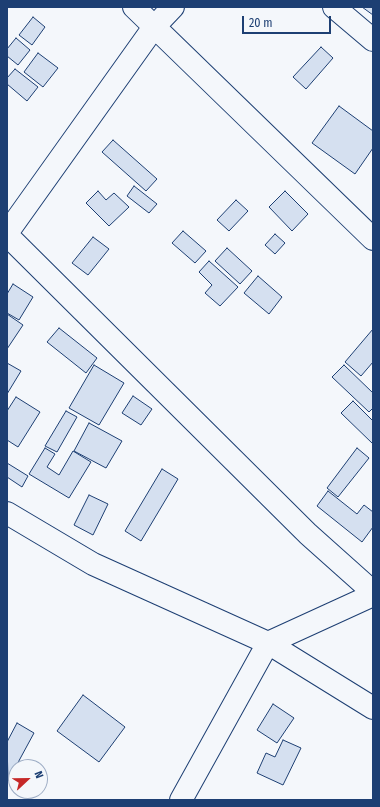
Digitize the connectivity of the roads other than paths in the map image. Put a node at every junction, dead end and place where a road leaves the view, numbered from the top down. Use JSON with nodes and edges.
{"nodes":[{"id":1,"x":134,"y":7,"type":"edge"},
{"id":2,"x":173,"y":7,"type":"edge"},
{"id":3,"x":334,"y":7,"type":"edge"},
{"id":4,"x":154,"y":27,"type":"junction"},
{"id":5,"x":373,"y":40,"type":"edge"},
{"id":6,"x":7,"y":234,"type":"edge"},
{"id":7,"x":373,"y":239,"type":"edge"},
{"id":8,"x":7,"y":514,"type":"edge"},
{"id":9,"x":373,"y":592,"type":"edge"},
{"id":10,"x":373,"y":595,"type":"edge"},
{"id":11,"x":268,"y":643,"type":"junction"},
{"id":12,"x":373,"y":708,"type":"edge"},
{"id":13,"x":181,"y":800,"type":"edge"}],
"edges":[{"from":1,"to":4,"type":"street"},
{"from":2,"to":4,"type":"street"},
{"from":3,"to":5,"type":"street"},
{"from":4,"to":6,"type":"street"},
{"from":4,"to":7,"type":"street"},
{"from":6,"to":9,"type":"street"},
{"from":8,"to":11,"type":"street"},
{"from":10,"to":11,"type":"street"},
{"from":11,"to":12,"type":"street"},
{"from":11,"to":13,"type":"street"}]}
